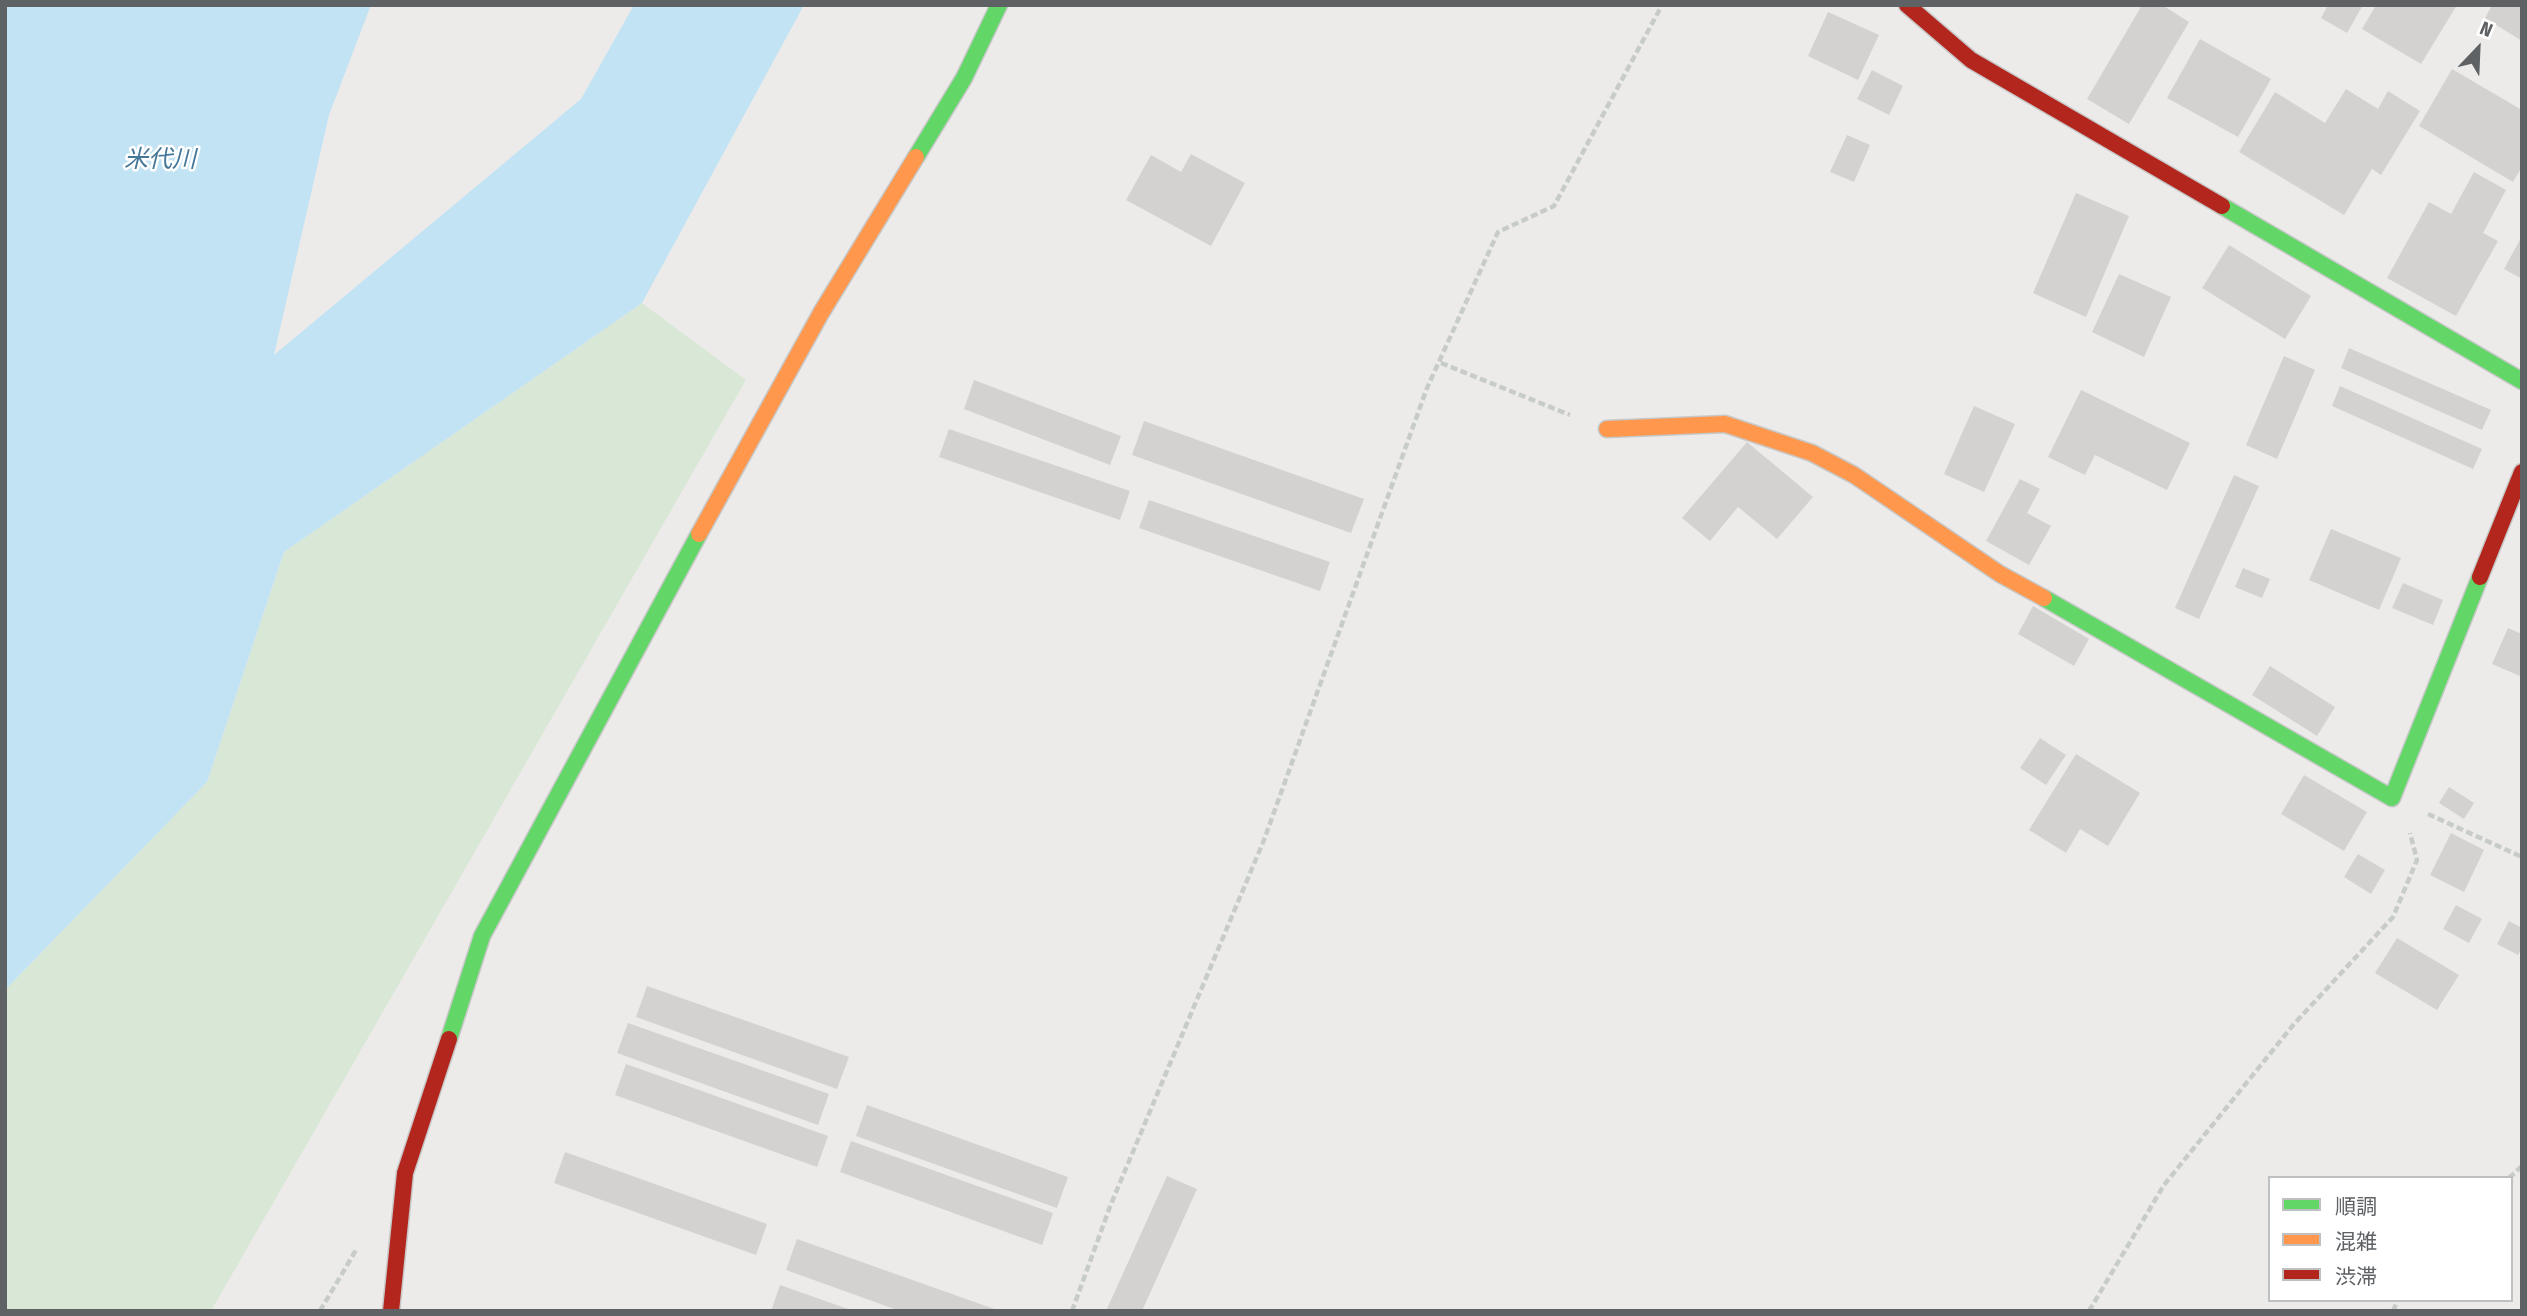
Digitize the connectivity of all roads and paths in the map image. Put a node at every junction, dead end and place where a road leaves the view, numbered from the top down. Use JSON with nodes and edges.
{"nodes":[{"id":1,"x":999,"y":5,"type":"edge"},
{"id":2,"x":1662,"y":5,"type":"edge"},
{"id":3,"x":1907,"y":5,"type":"edge"},
{"id":4,"x":1441,"y":363,"type":"junction"},
{"id":5,"x":2522,"y":382,"type":"edge"},
{"id":6,"x":1607,"y":429,"type":"joint"},
{"id":7,"x":2522,"y":472,"type":"edge"},
{"id":8,"x":2392,"y":798,"type":"junction"},
{"id":9,"x":2522,"y":857,"type":"edge"},
{"id":10,"x":391,"y":1311,"type":"edge"},
{"id":11,"x":1072,"y":1311,"type":"edge"},
{"id":12,"x":2089,"y":1311,"type":"edge"}],
"edges":[{"from":1,"to":10,"type":"street"},
{"from":2,"to":4,"type":"path"},
{"from":3,"to":5,"type":"street"},
{"from":4,"to":6,"type":"path"},
{"from":4,"to":11,"type":"path"},
{"from":6,"to":8,"type":"street"},
{"from":7,"to":8,"type":"street"},
{"from":8,"to":9,"type":"path"},
{"from":8,"to":12,"type":"path"}]}
